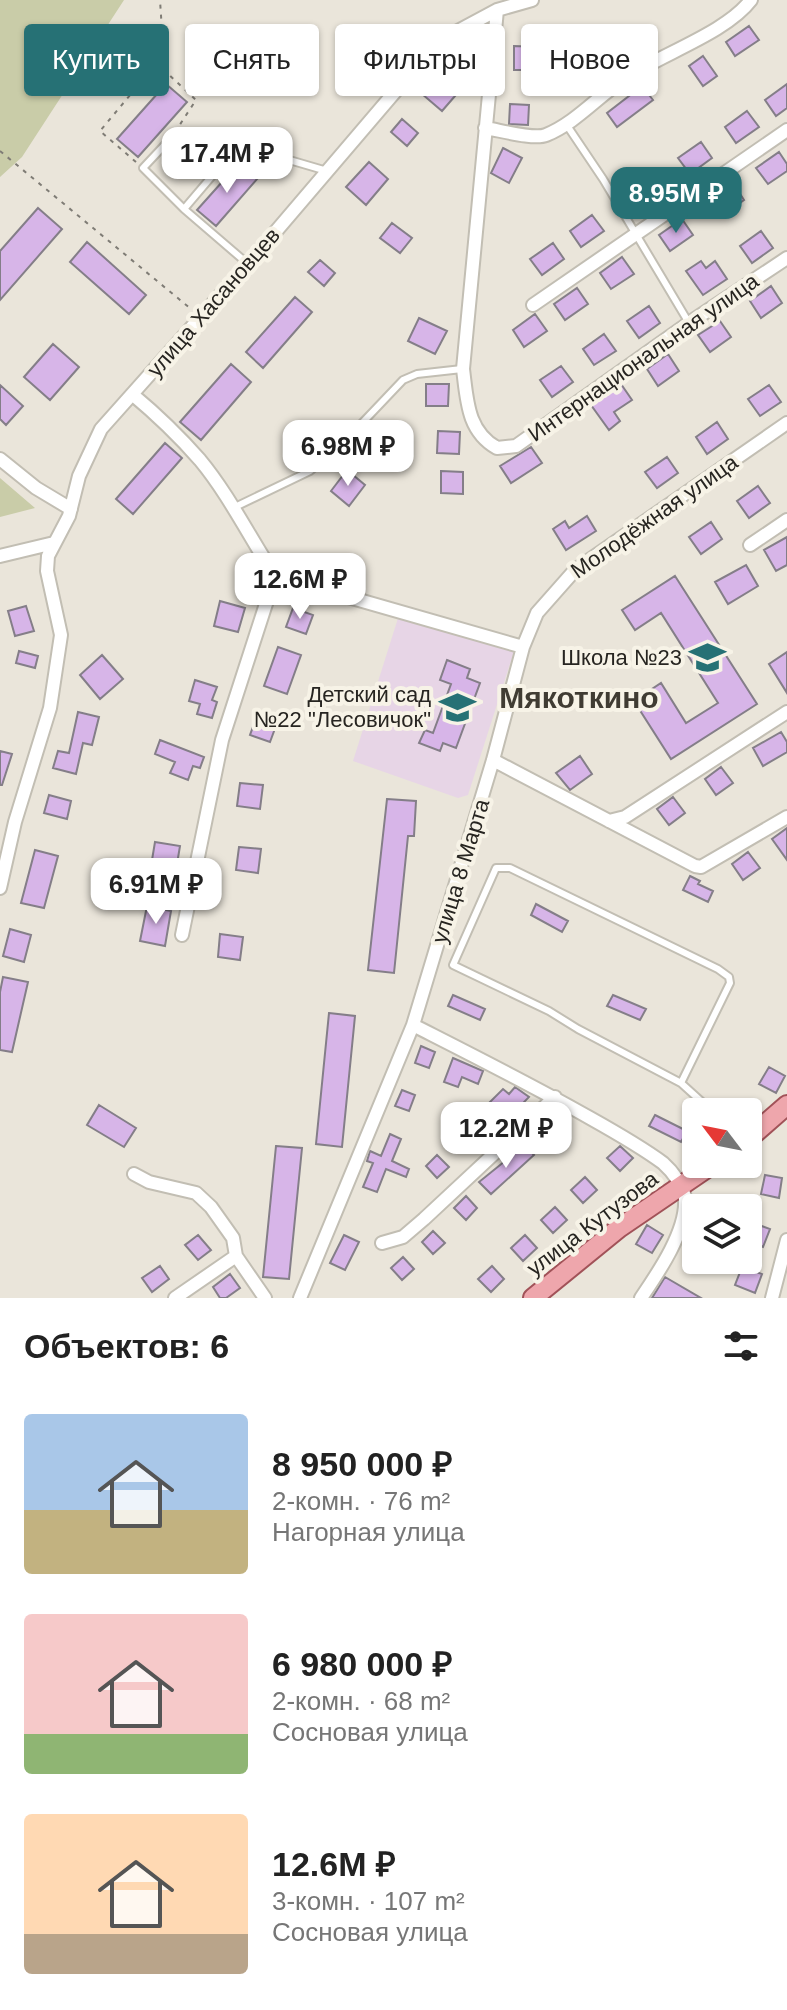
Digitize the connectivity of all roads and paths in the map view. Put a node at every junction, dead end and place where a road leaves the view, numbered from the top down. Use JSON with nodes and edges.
{"nodes":[{"id":1,"x":160,"y":0,"type":"edge"},
{"id":2,"x":532,"y":0,"type":"edge"},
{"id":3,"x":751,"y":0,"type":"edge"},
{"id":4,"x":497,"y":10,"type":"junction"},
{"id":5,"x":162,"y":24,"type":"edge"},
{"id":6,"x":169,"y":75,"type":"edge"},
{"id":7,"x":129,"y":96,"type":"edge"},
{"id":8,"x":566,"y":124,"type":"junction"},
{"id":9,"x":485,"y":128,"type":"junction"},
{"id":10,"x":787,"y":130,"type":"edge"},
{"id":11,"x":173,"y":136,"type":"junction"},
{"id":12,"x":0,"y":151,"type":"edge"},
{"id":13,"x":143,"y":168,"type":"junction"},
{"id":14,"x":218,"y":169,"type":"junction"},
{"id":15,"x":327,"y":171,"type":"junction"},
{"id":16,"x":184,"y":209,"type":"junction"},
{"id":17,"x":634,"y":235,"type":"junction"},
{"id":18,"x":787,"y":258,"type":"edge"},
{"id":19,"x":248,"y":264,"type":"junction"},
{"id":20,"x":533,"y":305,"type":"dead end"},
{"id":21,"x":201,"y":317,"type":"junction"},
{"id":22,"x":689,"y":323,"type":"junction"},
{"id":23,"x":463,"y":369,"type":"junction"},
{"id":24,"x":132,"y":394,"type":"junction"},
{"id":25,"x":787,"y":423,"type":"edge"},
{"id":26,"x":0,"y":459,"type":"edge"},
{"id":27,"x":233,"y":508,"type":"junction"},
{"id":28,"x":71,"y":509,"type":"junction"},
{"id":29,"x":787,"y":520,"type":"edge"},
{"id":30,"x":54,"y":543,"type":"junction"},
{"id":31,"x":750,"y":545,"type":"dead end"},
{"id":32,"x":0,"y":556,"type":"edge"},
{"id":33,"x":275,"y":576,"type":"junction"},
{"id":34,"x":523,"y":647,"type":"junction"},
{"id":35,"x":785,"y":717,"type":"edge"},
{"id":36,"x":493,"y":760,"type":"junction"},
{"id":37,"x":787,"y":817,"type":"edge"},
{"id":38,"x":609,"y":821,"type":"junction"},
{"id":39,"x":0,"y":888,"type":"edge"},
{"id":40,"x":182,"y":935,"type":"dead end"},
{"id":41,"x":413,"y":1025,"type":"junction"},
{"id":42,"x":681,"y":1083,"type":"junction"},
{"id":43,"x":555,"y":1097,"type":"junction"},
{"id":44,"x":698,"y":1098,"type":"edge"},
{"id":45,"x":787,"y":1105,"type":"edge"},
{"id":46,"x":762,"y":1126,"type":"edge"},
{"id":47,"x":134,"y":1174,"type":"dead end"},
{"id":48,"x":692,"y":1178,"type":"edge"},
{"id":49,"x":680,"y":1186,"type":"junction"},
{"id":50,"x":787,"y":1240,"type":"edge"},
{"id":51,"x":382,"y":1243,"type":"dead end"},
{"id":52,"x":236,"y":1256,"type":"junction"},
{"id":53,"x":175,"y":1298,"type":"edge"},
{"id":54,"x":265,"y":1298,"type":"edge"},
{"id":55,"x":300,"y":1298,"type":"edge"},
{"id":56,"x":533,"y":1298,"type":"edge"},
{"id":57,"x":641,"y":1298,"type":"edge"},
{"id":58,"x":772,"y":1298,"type":"edge"}],
"edges":[{"from":1,"to":5,"type":"path"},
{"from":2,"to":4,"type":"street","name":"улица Хасановцев"},
{"from":3,"to":8,"type":"street"},
{"from":4,"to":9,"type":"street"},
{"from":4,"to":15,"type":"street","name":"улица Хасановцев"},
{"from":6,"to":11,"type":"path"},
{"from":7,"to":13,"type":"path"},
{"from":8,"to":9,"type":"street"},
{"from":8,"to":17,"type":"lane"},
{"from":9,"to":23,"type":"street"},
{"from":10,"to":17,"type":"street"},
{"from":11,"to":13,"type":"lane"},
{"from":11,"to":14,"type":"lane"},
{"from":12,"to":21,"type":"path"},
{"from":13,"to":16,"type":"lane"},
{"from":14,"to":15,"type":"lane"},
{"from":14,"to":16,"type":"lane"},
{"from":15,"to":19,"type":"street","name":"улица Хасановцев"},
{"from":16,"to":19,"type":"lane"},
{"from":17,"to":20,"type":"street"},
{"from":17,"to":22,"type":"lane"},
{"from":18,"to":22,"type":"street","name":"Интернациональная улица"},
{"from":19,"to":21,"type":"street","name":"улица Хасановцев"},
{"from":21,"to":24,"type":"street","name":"улица Хасановцев"},
{"from":22,"to":23,"type":"street","name":"Интернациональная улица"},
{"from":23,"to":27,"type":"lane"},
{"from":24,"to":27,"type":"street"},
{"from":24,"to":28,"type":"street","name":"улица Хасановцев"},
{"from":25,"to":34,"type":"street","name":"Молодёжная улица"},
{"from":26,"to":28,"type":"street"},
{"from":27,"to":33,"type":"street"},
{"from":28,"to":30,"type":"street","name":"улица Хасановцев"},
{"from":29,"to":31,"type":"street"},
{"from":30,"to":32,"type":"street"},
{"from":30,"to":39,"type":"street","name":"улица Хасановцев"},
{"from":33,"to":34,"type":"street"},
{"from":33,"to":40,"type":"street"},
{"from":34,"to":36,"type":"street","name":"Молодёжная улица"},
{"from":35,"to":38,"type":"street"},
{"from":36,"to":38,"type":"street"},
{"from":36,"to":41,"type":"street","name":"улица 8 Марта"},
{"from":37,"to":38,"type":"street"},
{"from":41,"to":43,"type":"street"},
{"from":41,"to":55,"type":"street","name":"улица 8 Марта"},
{"from":42,"to":42,"type":"lane"},
{"from":42,"to":44,"type":"lane"},
{"from":43,"to":49,"type":"street"},
{"from":43,"to":51,"type":"street"},
{"from":45,"to":46,"type":"main road"},
{"from":47,"to":52,"type":"street"},
{"from":48,"to":49,"type":"main road","name":"улица Кутузова"},
{"from":49,"to":56,"type":"main road","name":"улица Кутузова"},
{"from":49,"to":57,"type":"street"},
{"from":50,"to":58,"type":"street"},
{"from":52,"to":53,"type":"street"},
{"from":52,"to":54,"type":"street"}]}
